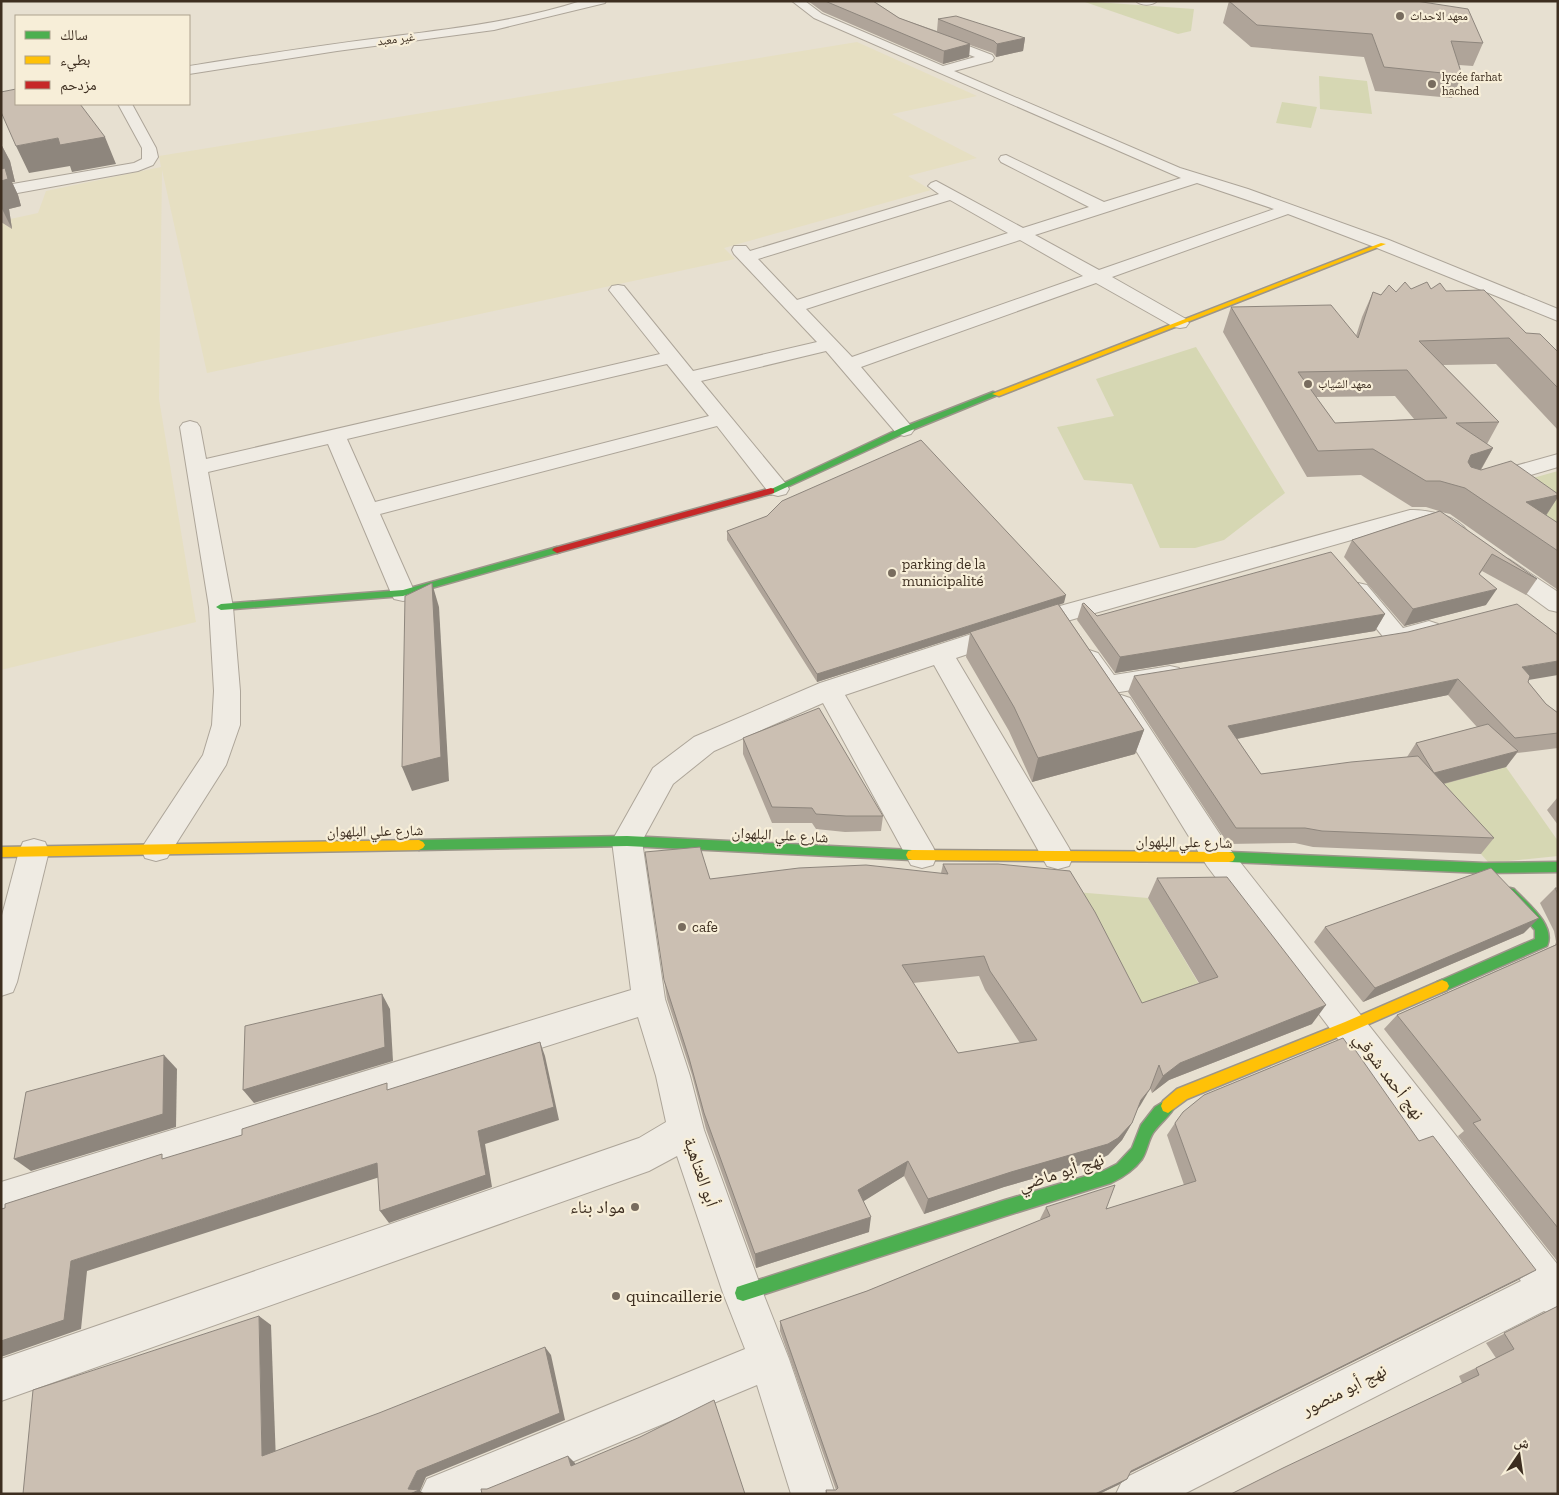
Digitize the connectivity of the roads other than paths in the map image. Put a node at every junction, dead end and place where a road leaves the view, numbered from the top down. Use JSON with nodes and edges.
{"nodes":[{"id":1,"x":601,"y":1,"type":"edge"},
{"id":2,"x":797,"y":1,"type":"edge"},
{"id":3,"x":1141,"y":1,"type":"edge"},
{"id":4,"x":1152,"y":1,"type":"edge"},
{"id":5,"x":922,"y":32,"type":"edge"},
{"id":6,"x":190,"y":70,"type":"edge"},
{"id":7,"x":941,"y":70,"type":"junction"},
{"id":8,"x":126,"y":105,"type":"edge"},
{"id":9,"x":1006,"y":159,"type":"dead end"},
{"id":10,"x":1196,"y":178,"type":"junction"},
{"id":11,"x":936,"y":186,"type":"dead end"},
{"id":12,"x":1,"y":192,"type":"edge"},
{"id":13,"x":952,"y":195,"type":"junction"},
{"id":14,"x":1103,"y":208,"type":"junction"},
{"id":15,"x":1288,"y":209,"type":"junction"},
{"id":16,"x":1022,"y":234,"type":"junction"},
{"id":17,"x":1383,"y":244,"type":"junction"},
{"id":18,"x":1097,"y":277,"type":"junction"},
{"id":19,"x":618,"y":290,"type":"dead end"},
{"id":20,"x":793,"y":307,"type":"junction"},
{"id":21,"x":1558,"y":316,"type":"edge"},
{"id":22,"x":1180,"y":323,"type":"junction"},
{"id":23,"x":829,"y":345,"type":"junction"},
{"id":24,"x":672,"y":357,"type":"junction"},
{"id":25,"x":849,"y":365,"type":"junction"},
{"id":26,"x":688,"y":378,"type":"junction"},
{"id":27,"x":721,"y":419,"type":"junction"},
{"id":28,"x":190,"y":427,"type":"dead end"},
{"id":29,"x":904,"y":430,"type":"junction"},
{"id":30,"x":335,"y":436,"type":"junction"},
{"id":31,"x":1558,"y":460,"type":"edge"},
{"id":32,"x":197,"y":468,"type":"junction"},
{"id":33,"x":1466,"y":487,"type":"edge"},
{"id":34,"x":778,"y":490,"type":"junction"},
{"id":35,"x":367,"y":510,"type":"junction"},
{"id":36,"x":1316,"y":542,"type":"junction"},
{"id":37,"x":403,"y":593,"type":"junction"},
{"id":38,"x":1553,"y":601,"type":"edge"},
{"id":39,"x":221,"y":606,"type":"junction"},
{"id":40,"x":1521,"y":606,"type":"edge"},
{"id":41,"x":1058,"y":615,"type":"junction"},
{"id":42,"x":1455,"y":624,"type":"edge"},
{"id":43,"x":1398,"y":638,"type":"junction"},
{"id":44,"x":1369,"y":643,"type":"edge"},
{"id":45,"x":940,"y":653,"type":"junction"},
{"id":46,"x":1193,"y":672,"type":"edge"},
{"id":47,"x":1107,"y":684,"type":"junction"},
{"id":48,"x":829,"y":690,"type":"junction"},
{"id":49,"x":627,"y":841,"type":"junction"},
{"id":50,"x":156,"y":849,"type":"junction"},
{"id":51,"x":1,"y":852,"type":"edge"},
{"id":52,"x":34,"y":852,"type":"junction"},
{"id":53,"x":922,"y":856,"type":"junction"},
{"id":54,"x":1058,"y":857,"type":"junction"},
{"id":55,"x":1218,"y":857,"type":"junction"},
{"id":56,"x":1558,"y":867,"type":"edge"},
{"id":57,"x":1484,"y":868,"type":"junction"},
{"id":58,"x":1,"y":982,"type":"edge"},
{"id":59,"x":649,"y":1000,"type":"junction"},
{"id":60,"x":1350,"y":1026,"type":"junction"},
{"id":61,"x":686,"y":1130,"type":"junction"},
{"id":62,"x":1,"y":1201,"type":"edge"},
{"id":63,"x":1554,"y":1292,"type":"edge"},
{"id":64,"x":743,"y":1293,"type":"junction"},
{"id":65,"x":769,"y":1359,"type":"junction"},
{"id":66,"x":1,"y":1380,"type":"edge"},
{"id":67,"x":442,"y":1494,"type":"edge"},
{"id":68,"x":813,"y":1494,"type":"edge"},
{"id":69,"x":1138,"y":1494,"type":"edge"}],
"edges":[{"from":1,"to":6,"type":"street","name":"غير معبد"},
{"from":2,"to":7,"type":"street"},
{"from":3,"to":4,"type":"street"},
{"from":5,"to":7,"type":"street"},
{"from":7,"to":10,"type":"street"},
{"from":8,"to":12,"type":"street"},
{"from":9,"to":14,"type":"street"},
{"from":10,"to":14,"type":"street"},
{"from":10,"to":15,"type":"street"},
{"from":11,"to":13,"type":"street"},
{"from":13,"to":16,"type":"street"},
{"from":13,"to":20,"type":"street"},
{"from":14,"to":16,"type":"street"},
{"from":15,"to":17,"type":"street"},
{"from":15,"to":18,"type":"street"},
{"from":16,"to":18,"type":"street"},
{"from":16,"to":20,"type":"street"},
{"from":17,"to":21,"type":"street"},
{"from":17,"to":22,"type":"street"},
{"from":18,"to":22,"type":"street"},
{"from":18,"to":25,"type":"street"},
{"from":19,"to":24,"type":"street"},
{"from":20,"to":23,"type":"street"},
{"from":22,"to":29,"type":"street"},
{"from":23,"to":25,"type":"street"},
{"from":23,"to":26,"type":"street"},
{"from":24,"to":26,"type":"street"},
{"from":24,"to":30,"type":"street"},
{"from":25,"to":29,"type":"street"},
{"from":26,"to":27,"type":"street"},
{"from":27,"to":34,"type":"street"},
{"from":27,"to":35,"type":"street"},
{"from":28,"to":32,"type":"street"},
{"from":29,"to":34,"type":"street"},
{"from":30,"to":32,"type":"street"},
{"from":30,"to":35,"type":"street"},
{"from":31,"to":33,"type":"street"},
{"from":32,"to":39,"type":"street"},
{"from":34,"to":37,"type":"street"},
{"from":35,"to":37,"type":"street"},
{"from":36,"to":38,"type":"street"},
{"from":36,"to":41,"type":"street"},
{"from":36,"to":43,"type":"street"},
{"from":37,"to":39,"type":"street"},
{"from":38,"to":40,"type":"street"},
{"from":39,"to":50,"type":"street"},
{"from":41,"to":45,"type":"street"},
{"from":41,"to":47,"type":"street","name":"نهج أحمد شوقي"},
{"from":42,"to":43,"type":"street"},
{"from":43,"to":44,"type":"street"},
{"from":45,"to":48,"type":"street"},
{"from":45,"to":54,"type":"street"},
{"from":46,"to":47,"type":"street"},
{"from":47,"to":55,"type":"street","name":"نهج أحمد شوقي"},
{"from":48,"to":49,"type":"street"},
{"from":48,"to":53,"type":"street"},
{"from":49,"to":50,"type":"street","name":"شارع علي البلهوان"},
{"from":49,"to":53,"type":"street","name":"شارع علي البلهوان"},
{"from":49,"to":59,"type":"street","name":"أبو العتاهية"},
{"from":50,"to":52,"type":"street","name":"شارع علي البلهوان"},
{"from":51,"to":52,"type":"street","name":"شارع علي البلهوان"},
{"from":52,"to":58,"type":"street"},
{"from":53,"to":54,"type":"street","name":"شارع علي البلهوان"},
{"from":54,"to":55,"type":"street","name":"شارع علي البلهوان"},
{"from":55,"to":57,"type":"street","name":"شارع علي البلهوان"},
{"from":55,"to":60,"type":"street","name":"نهج أحمد شوقي"},
{"from":56,"to":57,"type":"street","name":"شارع علي البلهوان"},
{"from":57,"to":60,"type":"street","name":"نهج أبو ماضي"},
{"from":59,"to":61,"type":"street","name":"أبو العتاهية"},
{"from":59,"to":62,"type":"street"},
{"from":60,"to":63,"type":"street","name":"نهج أحمد شوقي"},
{"from":60,"to":64,"type":"street","name":"نهج أبو ماضي"},
{"from":61,"to":64,"type":"street","name":"أبو العتاهية"},
{"from":61,"to":66,"type":"street"},
{"from":63,"to":69,"type":"street","name":"نهج أبو منصور"},
{"from":64,"to":65,"type":"street","name":"أبو العتاهية"},
{"from":65,"to":67,"type":"street"},
{"from":65,"to":68,"type":"street","name":"أبو العتاهية"}]}
